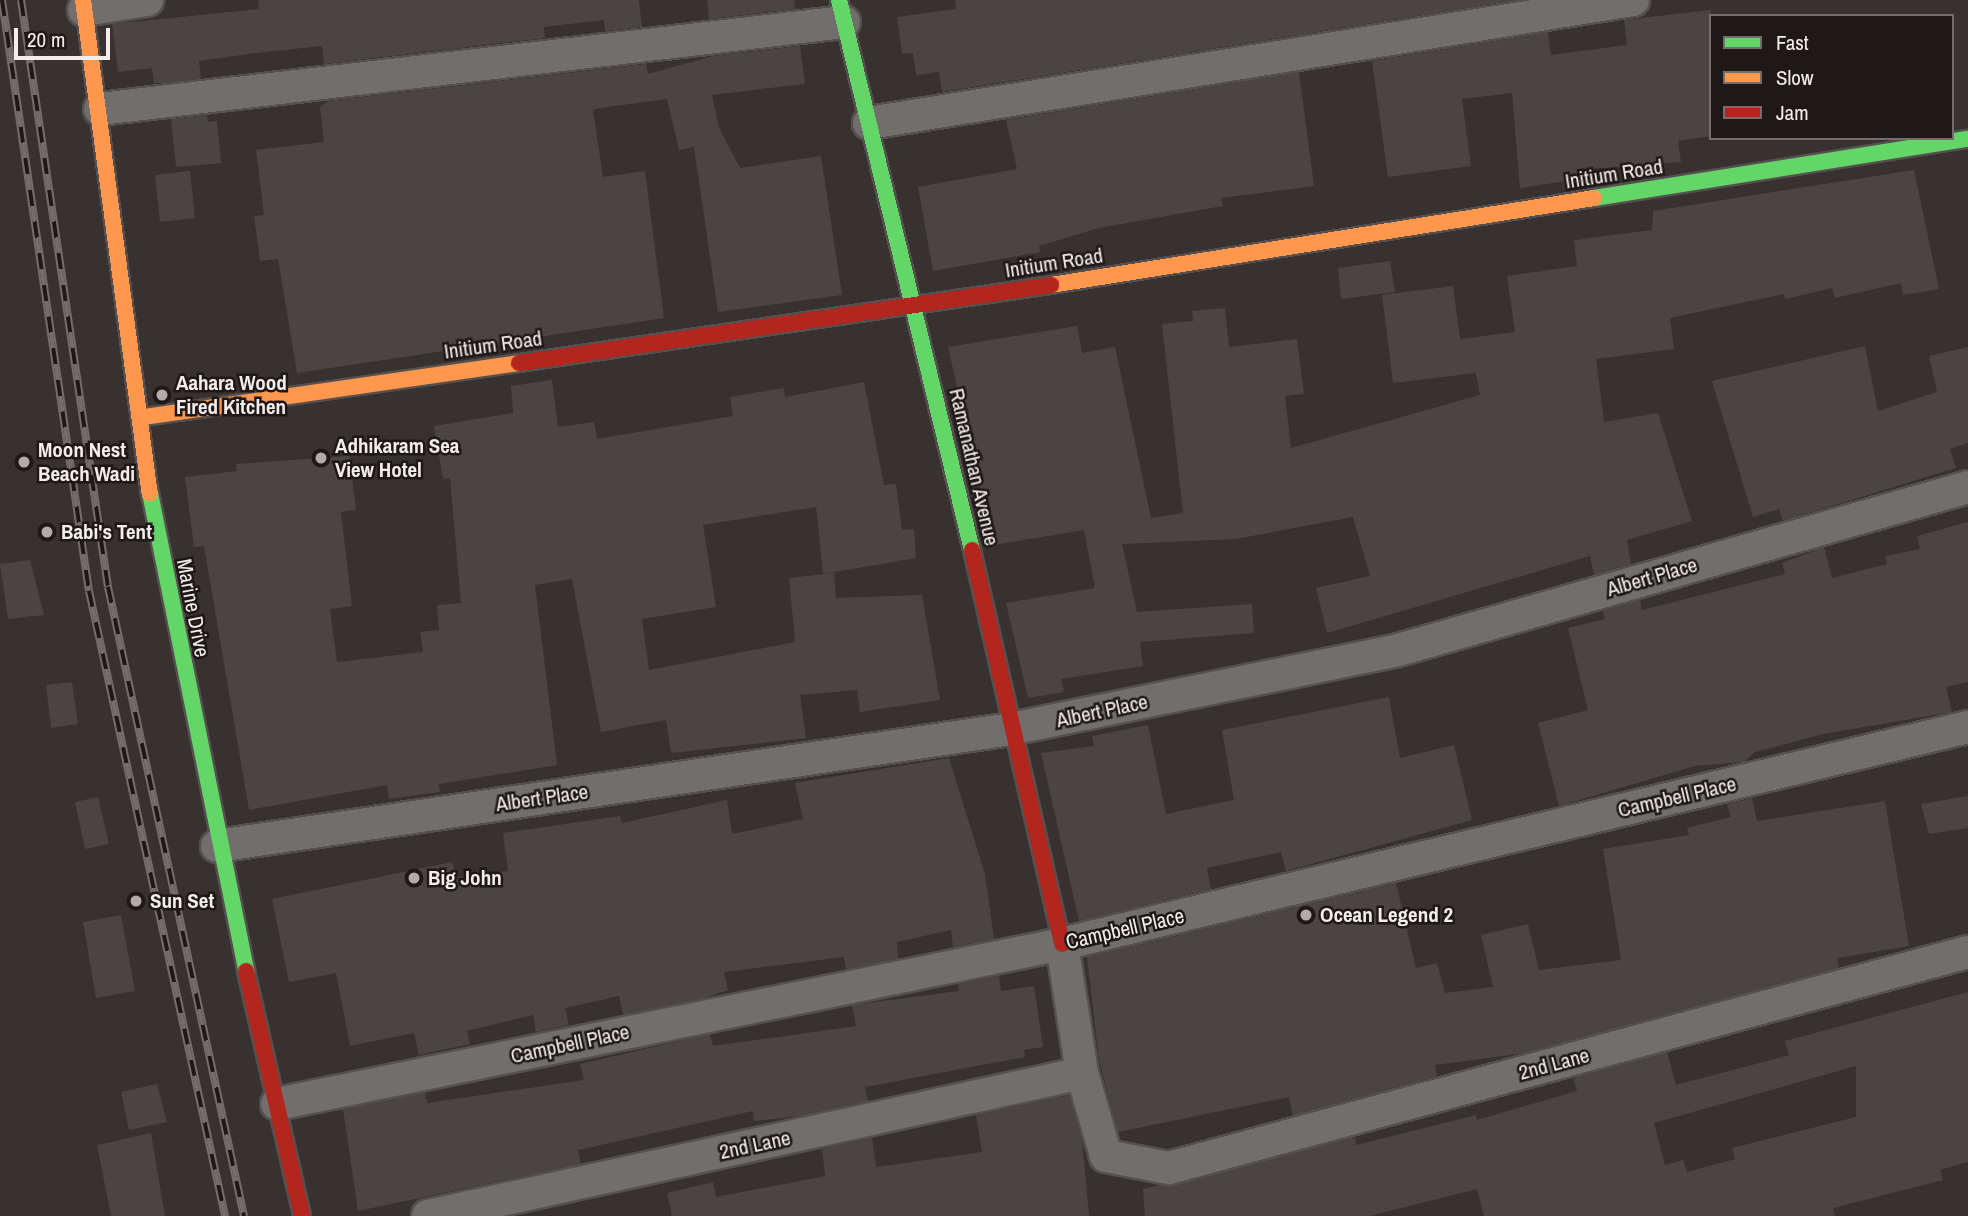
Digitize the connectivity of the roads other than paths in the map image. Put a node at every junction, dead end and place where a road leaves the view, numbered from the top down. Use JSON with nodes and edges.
{"nodes":[{"id":1,"x":147,"y":0,"type":"edge"},
{"id":2,"x":1633,"y":0,"type":"edge"},
{"id":3,"x":84,"y":5,"type":"edge"},
{"id":4,"x":841,"y":11,"type":"edge"},
{"id":5,"x":100,"y":110,"type":"junction"},
{"id":6,"x":869,"y":123,"type":"junction"},
{"id":7,"x":1968,"y":139,"type":"edge"},
{"id":8,"x":916,"y":306,"type":"junction"},
{"id":9,"x":144,"y":417,"type":"junction"},
{"id":10,"x":1968,"y":487,"type":"edge"},
{"id":11,"x":1968,"y":727,"type":"edge"},
{"id":12,"x":1011,"y":729,"type":"junction"},
{"id":13,"x":217,"y":846,"type":"junction"},
{"id":14,"x":1062,"y":944,"type":"junction"},
{"id":15,"x":1968,"y":952,"type":"edge"},
{"id":16,"x":1082,"y":1073,"type":"junction"},
{"id":17,"x":277,"y":1104,"type":"junction"},
{"id":18,"x":302,"y":1216,"type":"edge"},
{"id":19,"x":428,"y":1216,"type":"edge"}],
"edges":[{"from":1,"to":3,"type":"street"},
{"from":2,"to":6,"type":"street"},
{"from":3,"to":5,"type":"street","name":"Marine Drive"},
{"from":4,"to":5,"type":"street"},
{"from":4,"to":6,"type":"street","name":"Ramanathan Avenue"},
{"from":5,"to":9,"type":"street","name":"Marine Drive"},
{"from":6,"to":8,"type":"street","name":"Ramanathan Avenue"},
{"from":7,"to":8,"type":"street","name":"Initium Road"},
{"from":8,"to":9,"type":"street","name":"Initium Road"},
{"from":8,"to":12,"type":"street","name":"Ramanathan Avenue"},
{"from":9,"to":13,"type":"street","name":"Marine Drive"},
{"from":10,"to":12,"type":"street","name":"Albert Place"},
{"from":11,"to":14,"type":"street","name":"Campbell Place"},
{"from":12,"to":13,"type":"street","name":"Albert Place"},
{"from":12,"to":14,"type":"street","name":"Ramanathan Avenue"},
{"from":13,"to":17,"type":"street","name":"Marine Drive"},
{"from":14,"to":16,"type":"street"},
{"from":14,"to":17,"type":"street","name":"Campbell Place"},
{"from":15,"to":16,"type":"street","name":"2nd Lane"},
{"from":16,"to":19,"type":"street","name":"2nd Lane"},
{"from":17,"to":18,"type":"street","name":"Marine Drive"}]}
